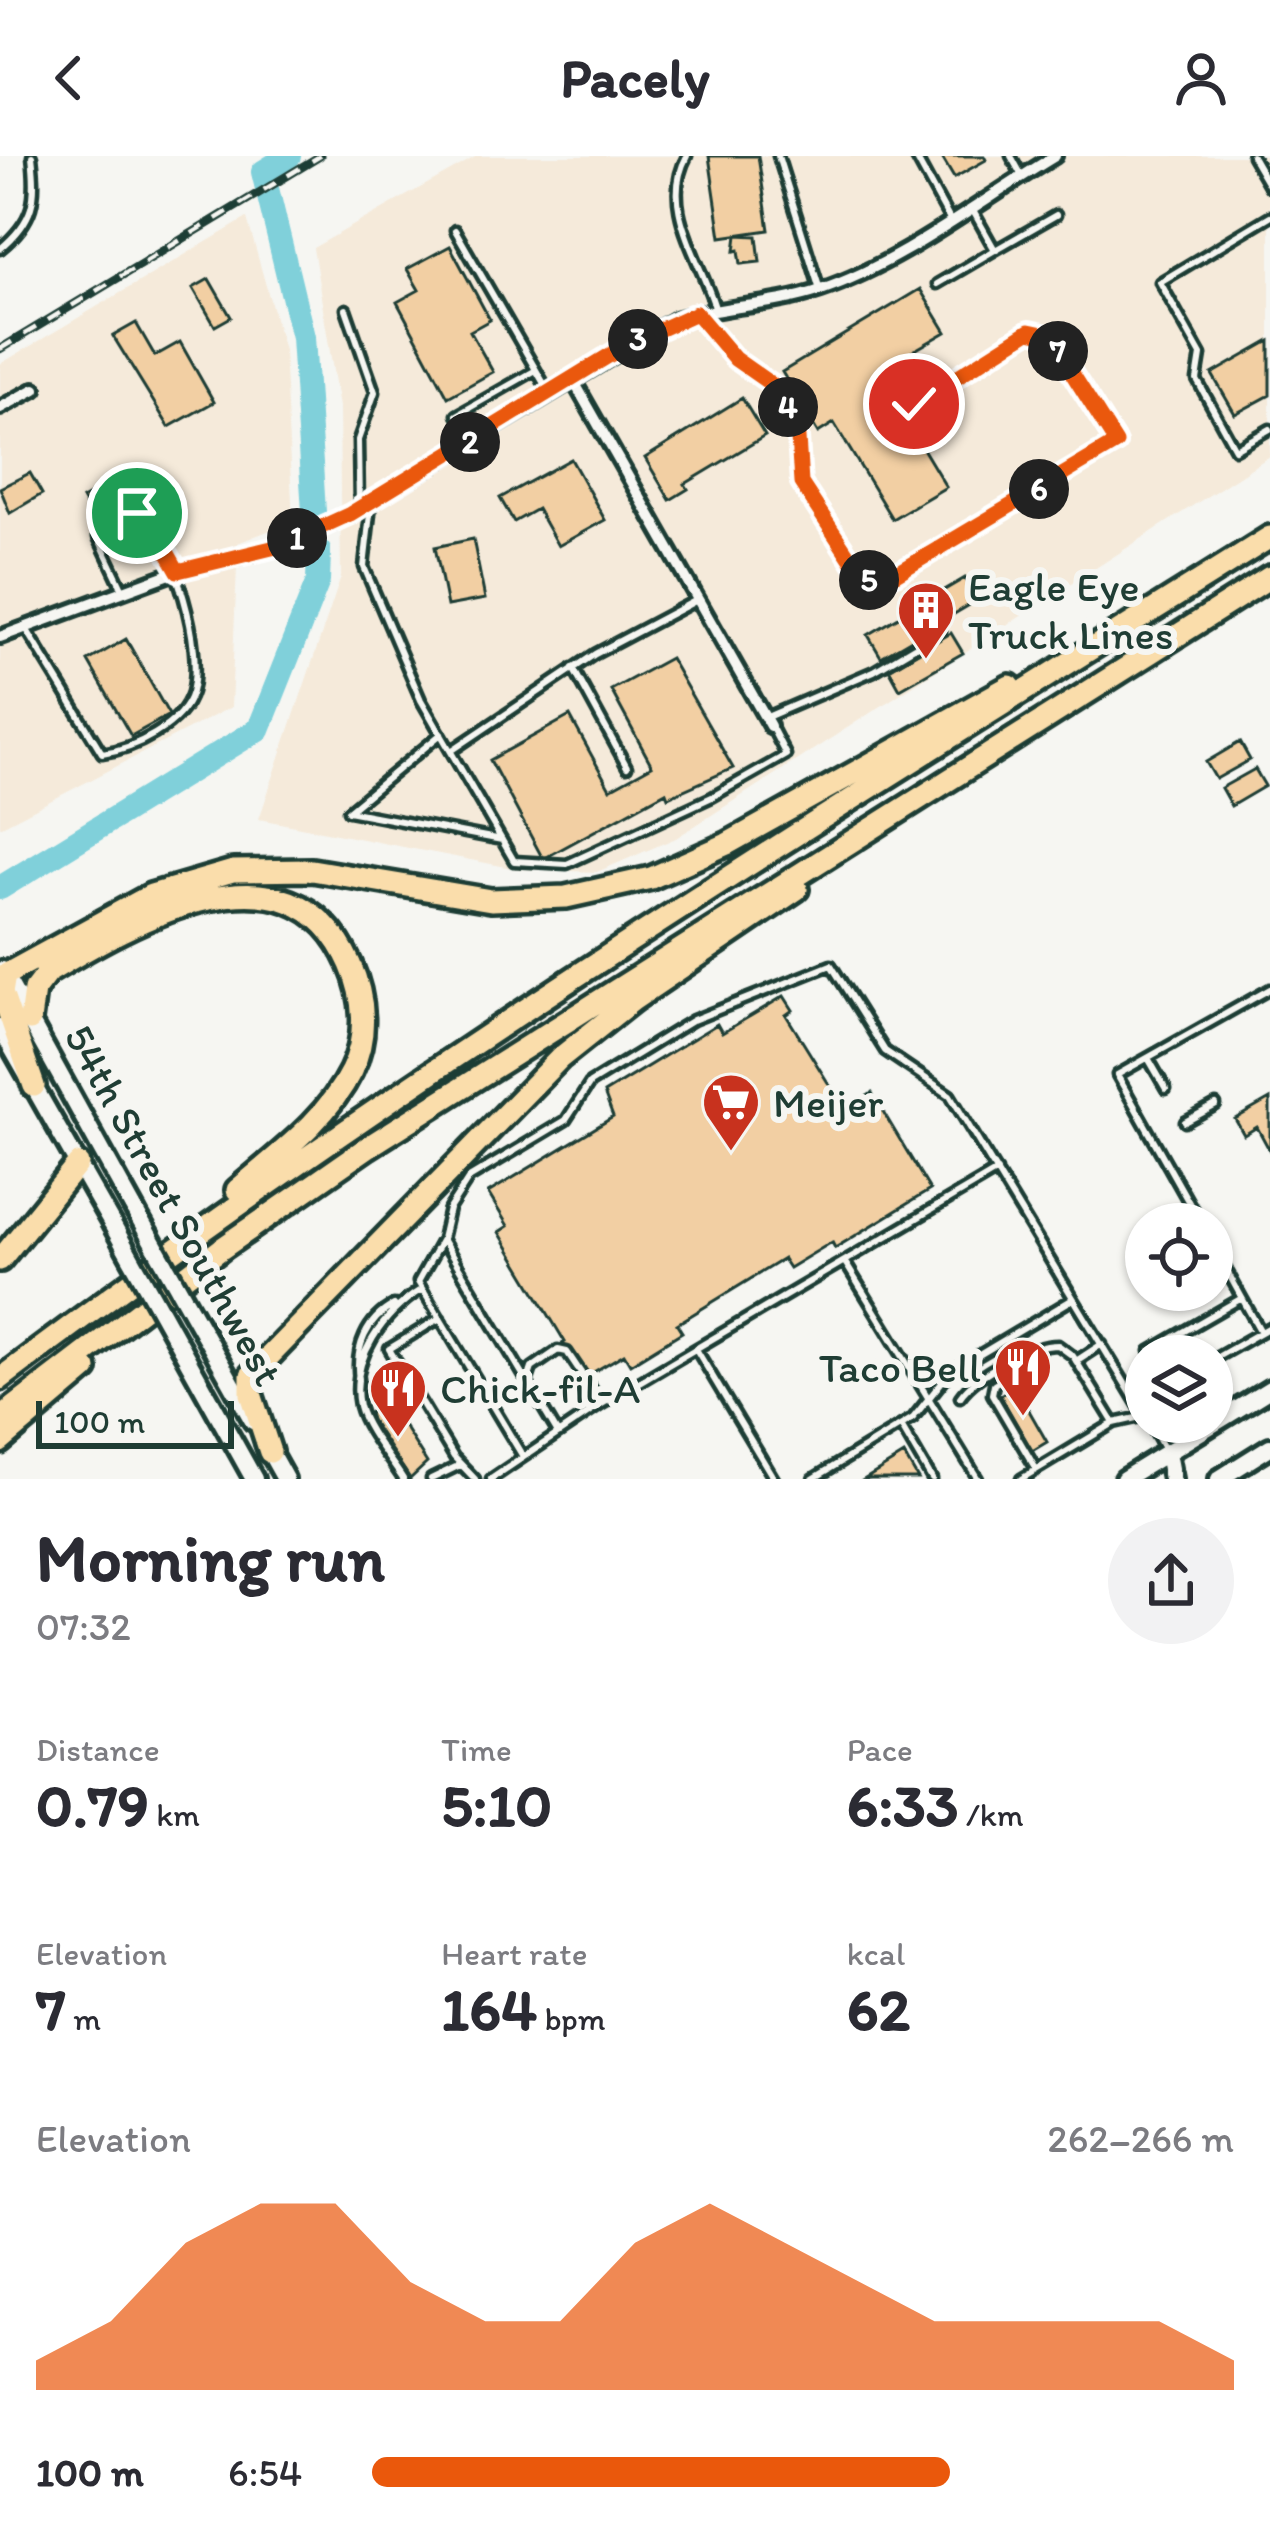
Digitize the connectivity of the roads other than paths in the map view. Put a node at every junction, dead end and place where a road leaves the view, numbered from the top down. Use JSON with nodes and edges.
{"nodes":[{"id":1,"x":32,"y":156,"type":"edge"},
{"id":2,"x":687,"y":156,"type":"edge"},
{"id":3,"x":778,"y":156,"type":"edge"},
{"id":4,"x":915,"y":156,"type":"edge"},
{"id":5,"x":1011,"y":156,"type":"edge"},
{"id":6,"x":1055,"y":156,"type":"edge"},
{"id":7,"x":1252,"y":156,"type":"edge"},
{"id":8,"x":1022,"y":176,"type":"junction"},
{"id":9,"x":1270,"y":187,"type":"edge"},
{"id":10,"x":970,"y":206,"type":"junction"},
{"id":11,"x":1056,"y":215,"type":"dead end"},
{"id":12,"x":1270,"y":216,"type":"edge"},
{"id":13,"x":950,"y":220,"type":"junction"},
{"id":14,"x":455,"y":230,"type":"dead end"},
{"id":15,"x":0,"y":247,"type":"edge"},
{"id":16,"x":995,"y":250,"type":"junction"},
{"id":17,"x":937,"y":284,"type":"dead end"},
{"id":18,"x":820,"y":290,"type":"junction"},
{"id":19,"x":715,"y":308,"type":"junction"},
{"id":20,"x":346,"y":309,"type":"dead end"},
{"id":21,"x":696,"y":313,"type":"junction"},
{"id":22,"x":536,"y":370,"type":"junction"},
{"id":23,"x":573,"y":380,"type":"junction"},
{"id":24,"x":34,"y":388,"type":"dead end"},
{"id":25,"x":550,"y":394,"type":"junction"},
{"id":26,"x":914,"y":404,"type":"dead end"},
{"id":27,"x":0,"y":408,"type":"edge"},
{"id":28,"x":1270,"y":429,"type":"edge"},
{"id":29,"x":472,"y":441,"type":"junction"},
{"id":30,"x":365,"y":505,"type":"junction"},
{"id":31,"x":1270,"y":537,"type":"edge"},
{"id":32,"x":178,"y":571,"type":"junction"},
{"id":33,"x":1270,"y":578,"type":"edge"},
{"id":34,"x":123,"y":590,"type":"junction"},
{"id":35,"x":698,"y":599,"type":"junction"},
{"id":36,"x":1169,"y":600,"type":"junction"},
{"id":37,"x":25,"y":626,"type":"junction"},
{"id":38,"x":941,"y":631,"type":"dead end"},
{"id":39,"x":0,"y":637,"type":"edge"},
{"id":40,"x":573,"y":668,"type":"junction"},
{"id":41,"x":768,"y":722,"type":"junction"},
{"id":42,"x":441,"y":734,"type":"junction"},
{"id":43,"x":451,"y":751,"type":"junction"},
{"id":44,"x":627,"y":766,"type":"dead end"},
{"id":45,"x":862,"y":834,"type":"junction"},
{"id":46,"x":502,"y":839,"type":"junction"},
{"id":47,"x":3,"y":971,"type":"edge"},
{"id":48,"x":1270,"y":989,"type":"edge"},
{"id":49,"x":30,"y":1021,"type":"junction"},
{"id":50,"x":0,"y":1027,"type":"edge"},
{"id":51,"x":1148,"y":1058,"type":"junction"},
{"id":52,"x":34,"y":1086,"type":"junction"},
{"id":53,"x":1166,"y":1089,"type":"dead end"},
{"id":54,"x":1216,"y":1105,"type":"dead end"},
{"id":55,"x":1185,"y":1122,"type":"dead end"},
{"id":56,"x":78,"y":1164,"type":"junction"},
{"id":57,"x":997,"y":1171,"type":"junction"},
{"id":58,"x":1189,"y":1203,"type":"edge"},
{"id":59,"x":442,"y":1239,"type":"junction"},
{"id":60,"x":221,"y":1249,"type":"junction"},
{"id":61,"x":0,"y":1260,"type":"edge"},
{"id":62,"x":153,"y":1263,"type":"junction"},
{"id":63,"x":846,"y":1264,"type":"junction"},
{"id":64,"x":1233,"y":1282,"type":"edge"},
{"id":65,"x":422,"y":1289,"type":"junction"},
{"id":66,"x":1074,"y":1298,"type":"junction"},
{"id":67,"x":1242,"y":1298,"type":"junction"},
{"id":68,"x":440,"y":1318,"type":"junction"},
{"id":69,"x":1270,"y":1327,"type":"edge"},
{"id":70,"x":1261,"y":1332,"type":"junction"},
{"id":71,"x":1179,"y":1335,"type":"edge"},
{"id":72,"x":1102,"y":1344,"type":"junction"},
{"id":73,"x":695,"y":1348,"type":"junction"},
{"id":74,"x":1233,"y":1348,"type":"edge"},
{"id":75,"x":1026,"y":1357,"type":"junction"},
{"id":76,"x":1076,"y":1360,"type":"junction"},
{"id":77,"x":0,"y":1379,"type":"edge"},
{"id":78,"x":527,"y":1383,"type":"junction"},
{"id":79,"x":1125,"y":1383,"type":"edge"},
{"id":80,"x":1270,"y":1389,"type":"edge"},
{"id":81,"x":960,"y":1397,"type":"dead end"},
{"id":82,"x":929,"y":1398,"type":"junction"},
{"id":83,"x":602,"y":1404,"type":"junction"},
{"id":84,"x":0,"y":1418,"type":"edge"},
{"id":85,"x":1125,"y":1422,"type":"edge"},
{"id":86,"x":1114,"y":1424,"type":"junction"},
{"id":87,"x":901,"y":1426,"type":"junction"},
{"id":88,"x":557,"y":1432,"type":"junction"},
{"id":89,"x":0,"y":1442,"type":"edge"},
{"id":90,"x":1161,"y":1443,"type":"edge"},
{"id":91,"x":1270,"y":1447,"type":"edge"},
{"id":92,"x":270,"y":1452,"type":"junction"},
{"id":93,"x":1167,"y":1453,"type":"junction"},
{"id":94,"x":522,"y":1455,"type":"junction"},
{"id":95,"x":461,"y":1465,"type":"junction"},
{"id":96,"x":1036,"y":1470,"type":"junction"},
{"id":97,"x":254,"y":1479,"type":"edge"},
{"id":98,"x":285,"y":1479,"type":"edge"},
{"id":99,"x":403,"y":1479,"type":"edge"},
{"id":100,"x":431,"y":1479,"type":"edge"},
{"id":101,"x":475,"y":1479,"type":"edge"},
{"id":102,"x":491,"y":1479,"type":"edge"},
{"id":103,"x":775,"y":1479,"type":"edge"},
{"id":104,"x":812,"y":1479,"type":"edge"},
{"id":105,"x":932,"y":1479,"type":"edge"},
{"id":106,"x":978,"y":1479,"type":"edge"},
{"id":107,"x":1022,"y":1479,"type":"edge"},
{"id":108,"x":1124,"y":1479,"type":"edge"},
{"id":109,"x":1172,"y":1479,"type":"edge"},
{"id":110,"x":1219,"y":1479,"type":"edge"}],
"edges":[{"from":1,"to":15,"type":"lane"},
{"from":2,"to":19,"type":"lane"},
{"from":3,"to":18,"type":"lane"},
{"from":4,"to":13,"type":"lane"},
{"from":5,"to":8,"type":"lane"},
{"from":6,"to":8,"type":"street"},
{"from":7,"to":9,"type":"lane"},
{"from":8,"to":10,"type":"street"},
{"from":10,"to":13,"type":"street"},
{"from":10,"to":16,"type":"lane"},
{"from":11,"to":16,"type":"lane"},
{"from":12,"to":28,"type":"lane"},
{"from":13,"to":18,"type":"street"},
{"from":14,"to":22,"type":"lane"},
{"from":16,"to":17,"type":"lane"},
{"from":18,"to":19,"type":"street"},
{"from":19,"to":21,"type":"street"},
{"from":20,"to":30,"type":"lane"},
{"from":21,"to":23,"type":"street"},
{"from":21,"to":26,"type":"lane"},
{"from":22,"to":25,"type":"lane"},
{"from":22,"to":29,"type":"lane"},
{"from":23,"to":25,"type":"street"},
{"from":23,"to":35,"type":"street"},
{"from":24,"to":27,"type":"street"},
{"from":25,"to":29,"type":"street"},
{"from":29,"to":30,"type":"street"},
{"from":30,"to":32,"type":"street"},
{"from":30,"to":42,"type":"lane"},
{"from":31,"to":36,"type":"highway"},
{"from":32,"to":34,"type":"street"},
{"from":32,"to":34,"type":"lane"},
{"from":32,"to":37,"type":"lane"},
{"from":33,"to":45,"type":"highway"},
{"from":34,"to":37,"type":"street"},
{"from":35,"to":40,"type":"lane"},
{"from":35,"to":41,"type":"street"},
{"from":36,"to":47,"type":"highway"},
{"from":36,"to":62,"type":"highway"},
{"from":37,"to":39,"type":"street"},
{"from":38,"to":41,"type":"lane"},
{"from":40,"to":43,"type":"lane"},
{"from":40,"to":44,"type":"lane"},
{"from":41,"to":46,"type":"lane"},
{"from":42,"to":43,"type":"lane"},
{"from":42,"to":46,"type":"lane"},
{"from":43,"to":46,"type":"lane"},
{"from":45,"to":60,"type":"highway"},
{"from":45,"to":92,"type":"highway"},
{"from":47,"to":49,"type":"main road","name":"54th Street Southwest"},
{"from":47,"to":52,"type":"highway"},
{"from":48,"to":51,"type":"lane"},
{"from":49,"to":62,"type":"highway"},
{"from":49,"to":92,"type":"main road","name":"54th Street Southwest","bridge":true},
{"from":50,"to":52,"type":"main road","name":"54th Street Southwest"},
{"from":51,"to":53,"type":"lane"},
{"from":51,"to":58,"type":"lane"},
{"from":52,"to":56,"type":"main road","name":"54th Street Southwest"},
{"from":54,"to":55,"type":"lane"},
{"from":56,"to":61,"type":"highway"},
{"from":56,"to":97,"type":"main road","name":"54th Street Southwest","bridge":true},
{"from":57,"to":59,"type":"lane"},
{"from":57,"to":63,"type":"lane"},
{"from":57,"to":66,"type":"lane"},
{"from":59,"to":65,"type":"lane"},
{"from":59,"to":78,"type":"lane"},
{"from":60,"to":84,"type":"highway"},
{"from":60,"to":89,"type":"highway"},
{"from":62,"to":77,"type":"highway"},
{"from":63,"to":73,"type":"lane"},
{"from":63,"to":82,"type":"lane"},
{"from":64,"to":67,"type":"lane"},
{"from":65,"to":68,"type":"lane"},
{"from":65,"to":99,"type":"lane"},
{"from":66,"to":72,"type":"lane"},
{"from":66,"to":82,"type":"lane"},
{"from":67,"to":70,"type":"lane"},
{"from":67,"to":71,"type":"lane"},
{"from":68,"to":94,"type":"lane"},
{"from":68,"to":95,"type":"lane"},
{"from":69,"to":70,"type":"lane"},
{"from":70,"to":74,"type":"lane"},
{"from":72,"to":76,"type":"lane"},
{"from":72,"to":79,"type":"lane"},
{"from":73,"to":83,"type":"lane"},
{"from":73,"to":103,"type":"lane"},
{"from":75,"to":76,"type":"lane"},
{"from":75,"to":81,"type":"lane"},
{"from":75,"to":96,"type":"lane"},
{"from":76,"to":86,"type":"lane"},
{"from":78,"to":83,"type":"lane"},
{"from":78,"to":88,"type":"lane"},
{"from":80,"to":93,"type":"main road"},
{"from":82,"to":87,"type":"lane"},
{"from":82,"to":106,"type":"lane"},
{"from":83,"to":88,"type":"lane"},
{"from":85,"to":86,"type":"lane"},
{"from":86,"to":96,"type":"lane"},
{"from":87,"to":104,"type":"lane"},
{"from":87,"to":105,"type":"lane"},
{"from":88,"to":94,"type":"lane"},
{"from":90,"to":93,"type":"lane"},
{"from":91,"to":110,"type":"main road"},
{"from":92,"to":98,"type":"main road","name":"54th Street Southwest"},
{"from":93,"to":108,"type":"main road"},
{"from":93,"to":109,"type":"main road"},
{"from":94,"to":102,"type":"lane"},
{"from":95,"to":100,"type":"lane"},
{"from":95,"to":101,"type":"lane"},
{"from":96,"to":107,"type":"lane"}]}
